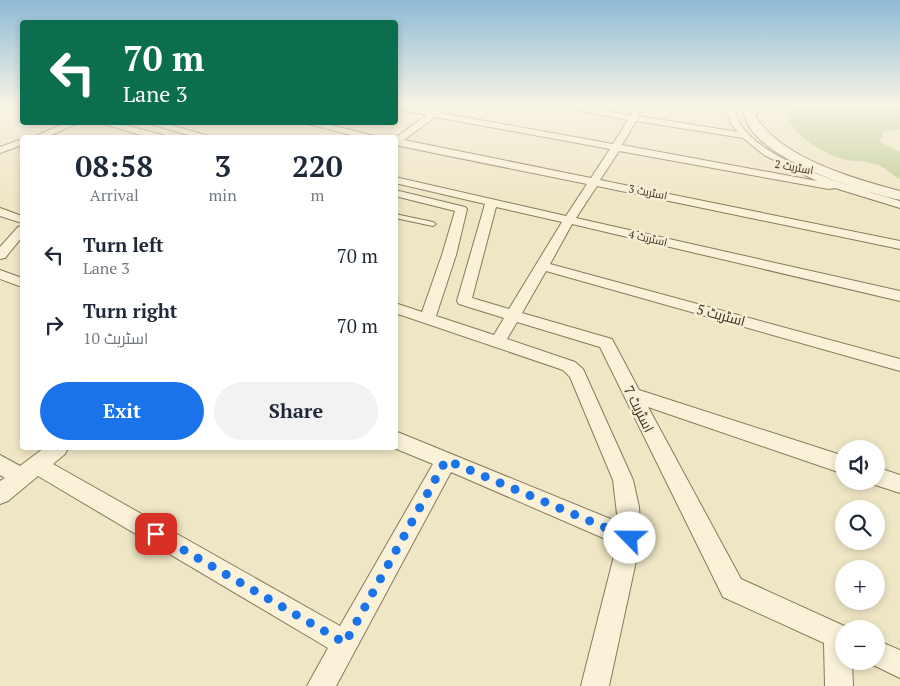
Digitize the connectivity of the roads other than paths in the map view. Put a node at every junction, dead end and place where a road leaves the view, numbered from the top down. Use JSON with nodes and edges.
{"nodes":[{"id":1,"x":571,"y":138,"type":"edge"},
{"id":2,"x":621,"y":138,"type":"edge"},
{"id":3,"x":748,"y":138,"type":"edge"},
{"id":4,"x":766,"y":138,"type":"edge"},
{"id":5,"x":398,"y":142,"type":"edge"},
{"id":6,"x":0,"y":143,"type":"edge"},
{"id":7,"x":20,"y":143,"type":"edge"},
{"id":8,"x":11,"y":146,"type":"junction"},
{"id":9,"x":616,"y":146,"type":"junction"},
{"id":10,"x":20,"y":148,"type":"edge"},
{"id":11,"x":0,"y":150,"type":"edge"},
{"id":12,"x":784,"y":151,"type":"junction"},
{"id":13,"x":769,"y":153,"type":"junction"},
{"id":14,"x":398,"y":181,"type":"edge"},
{"id":15,"x":592,"y":181,"type":"junction"},
{"id":16,"x":834,"y":184,"type":"junction"},
{"id":17,"x":398,"y":194,"type":"edge"},
{"id":18,"x":900,"y":196,"type":"edge"},
{"id":19,"x":491,"y":202,"type":"junction"},
{"id":20,"x":900,"y":205,"type":"edge"},
{"id":21,"x":0,"y":212,"type":"edge"},
{"id":22,"x":398,"y":217,"type":"edge"},
{"id":23,"x":20,"y":219,"type":"edge"},
{"id":24,"x":569,"y":220,"type":"junction"},
{"id":25,"x":433,"y":224,"type":"dead end"},
{"id":26,"x":20,"y":232,"type":"edge"},
{"id":27,"x":900,"y":245,"type":"edge"},
{"id":28,"x":0,"y":255,"type":"edge"},
{"id":29,"x":542,"y":266,"type":"junction"},
{"id":30,"x":0,"y":274,"type":"edge"},
{"id":31,"x":20,"y":282,"type":"edge"},
{"id":32,"x":900,"y":296,"type":"edge"},
{"id":33,"x":398,"y":309,"type":"edge"},
{"id":34,"x":515,"y":314,"type":"junction"},
{"id":35,"x":428,"y":318,"type":"junction"},
{"id":36,"x":497,"y":343,"type":"junction"},
{"id":37,"x":900,"y":365,"type":"edge"},
{"id":38,"x":631,"y":394,"type":"junction"},
{"id":39,"x":398,"y":440,"type":"edge"},
{"id":40,"x":55,"y":450,"type":"edge"},
{"id":41,"x":446,"y":460,"type":"junction"},
{"id":42,"x":835,"y":462,"type":"edge"},
{"id":43,"x":0,"y":464,"type":"edge"},
{"id":44,"x":28,"y":471,"type":"junction"},
{"id":45,"x":885,"y":479,"type":"edge"},
{"id":46,"x":900,"y":484,"type":"edge"},
{"id":47,"x":0,"y":494,"type":"edge"},
{"id":48,"x":630,"y":538,"type":"junction"},
{"id":49,"x":835,"y":635,"type":"edge"},
{"id":50,"x":345,"y":643,"type":"junction"},
{"id":51,"x":885,"y":658,"type":"edge"},
{"id":52,"x":900,"y":664,"type":"edge"},
{"id":53,"x":839,"y":670,"type":"edge"},
{"id":54,"x":321,"y":686,"type":"edge"},
{"id":55,"x":595,"y":686,"type":"edge"},
{"id":56,"x":839,"y":686,"type":"edge"}],
"edges":[{"from":1,"to":9,"type":"street","name":"اسٹریٹ 2"},
{"from":2,"to":9,"type":"street"},
{"from":3,"to":13,"type":"street"},
{"from":4,"to":12,"type":"street"},
{"from":5,"to":15,"type":"street","name":"اسٹریٹ 3"},
{"from":6,"to":8,"type":"street"},
{"from":7,"to":8,"type":"street"},
{"from":8,"to":10,"type":"street"},
{"from":8,"to":11,"type":"street"},
{"from":9,"to":15,"type":"street"},
{"from":9,"to":16,"type":"street","name":"اسٹریٹ 2"},
{"from":12,"to":13,"type":"street"},
{"from":12,"to":18,"type":"street"},
{"from":13,"to":16,"type":"street"},
{"from":14,"to":19,"type":"street","name":"اسٹریٹ 4"},
{"from":15,"to":24,"type":"street"},
{"from":15,"to":27,"type":"street","name":"اسٹریٹ 3"},
{"from":16,"to":20,"type":"street"},
{"from":17,"to":35,"type":"street"},
{"from":19,"to":24,"type":"street","name":"اسٹریٹ 4"},
{"from":19,"to":34,"type":"street","name":"اسٹریٹ 7"},
{"from":21,"to":23,"type":"street"},
{"from":22,"to":25,"type":"lane"},
{"from":24,"to":29,"type":"street"},
{"from":24,"to":32,"type":"street","name":"اسٹریٹ 4"},
{"from":26,"to":28,"type":"street"},
{"from":29,"to":34,"type":"street"},
{"from":29,"to":37,"type":"street","name":"اسٹریٹ 5"},
{"from":30,"to":31,"type":"street"},
{"from":33,"to":35,"type":"street"},
{"from":34,"to":36,"type":"street"},
{"from":34,"to":38,"type":"street","name":"اسٹریٹ 7"},
{"from":35,"to":36,"type":"street"},
{"from":36,"to":48,"type":"street"},
{"from":38,"to":42,"type":"street"},
{"from":38,"to":49,"type":"street","name":"اسٹریٹ 7"},
{"from":39,"to":41,"type":"street"},
{"from":40,"to":44,"type":"street"},
{"from":41,"to":48,"type":"street"},
{"from":41,"to":50,"type":"street"},
{"from":43,"to":44,"type":"street"},
{"from":44,"to":47,"type":"street"},
{"from":44,"to":50,"type":"street"},
{"from":45,"to":46,"type":"street"},
{"from":48,"to":55,"type":"street"},
{"from":50,"to":54,"type":"street"},
{"from":51,"to":52,"type":"street"},
{"from":53,"to":56,"type":"street"}]}
